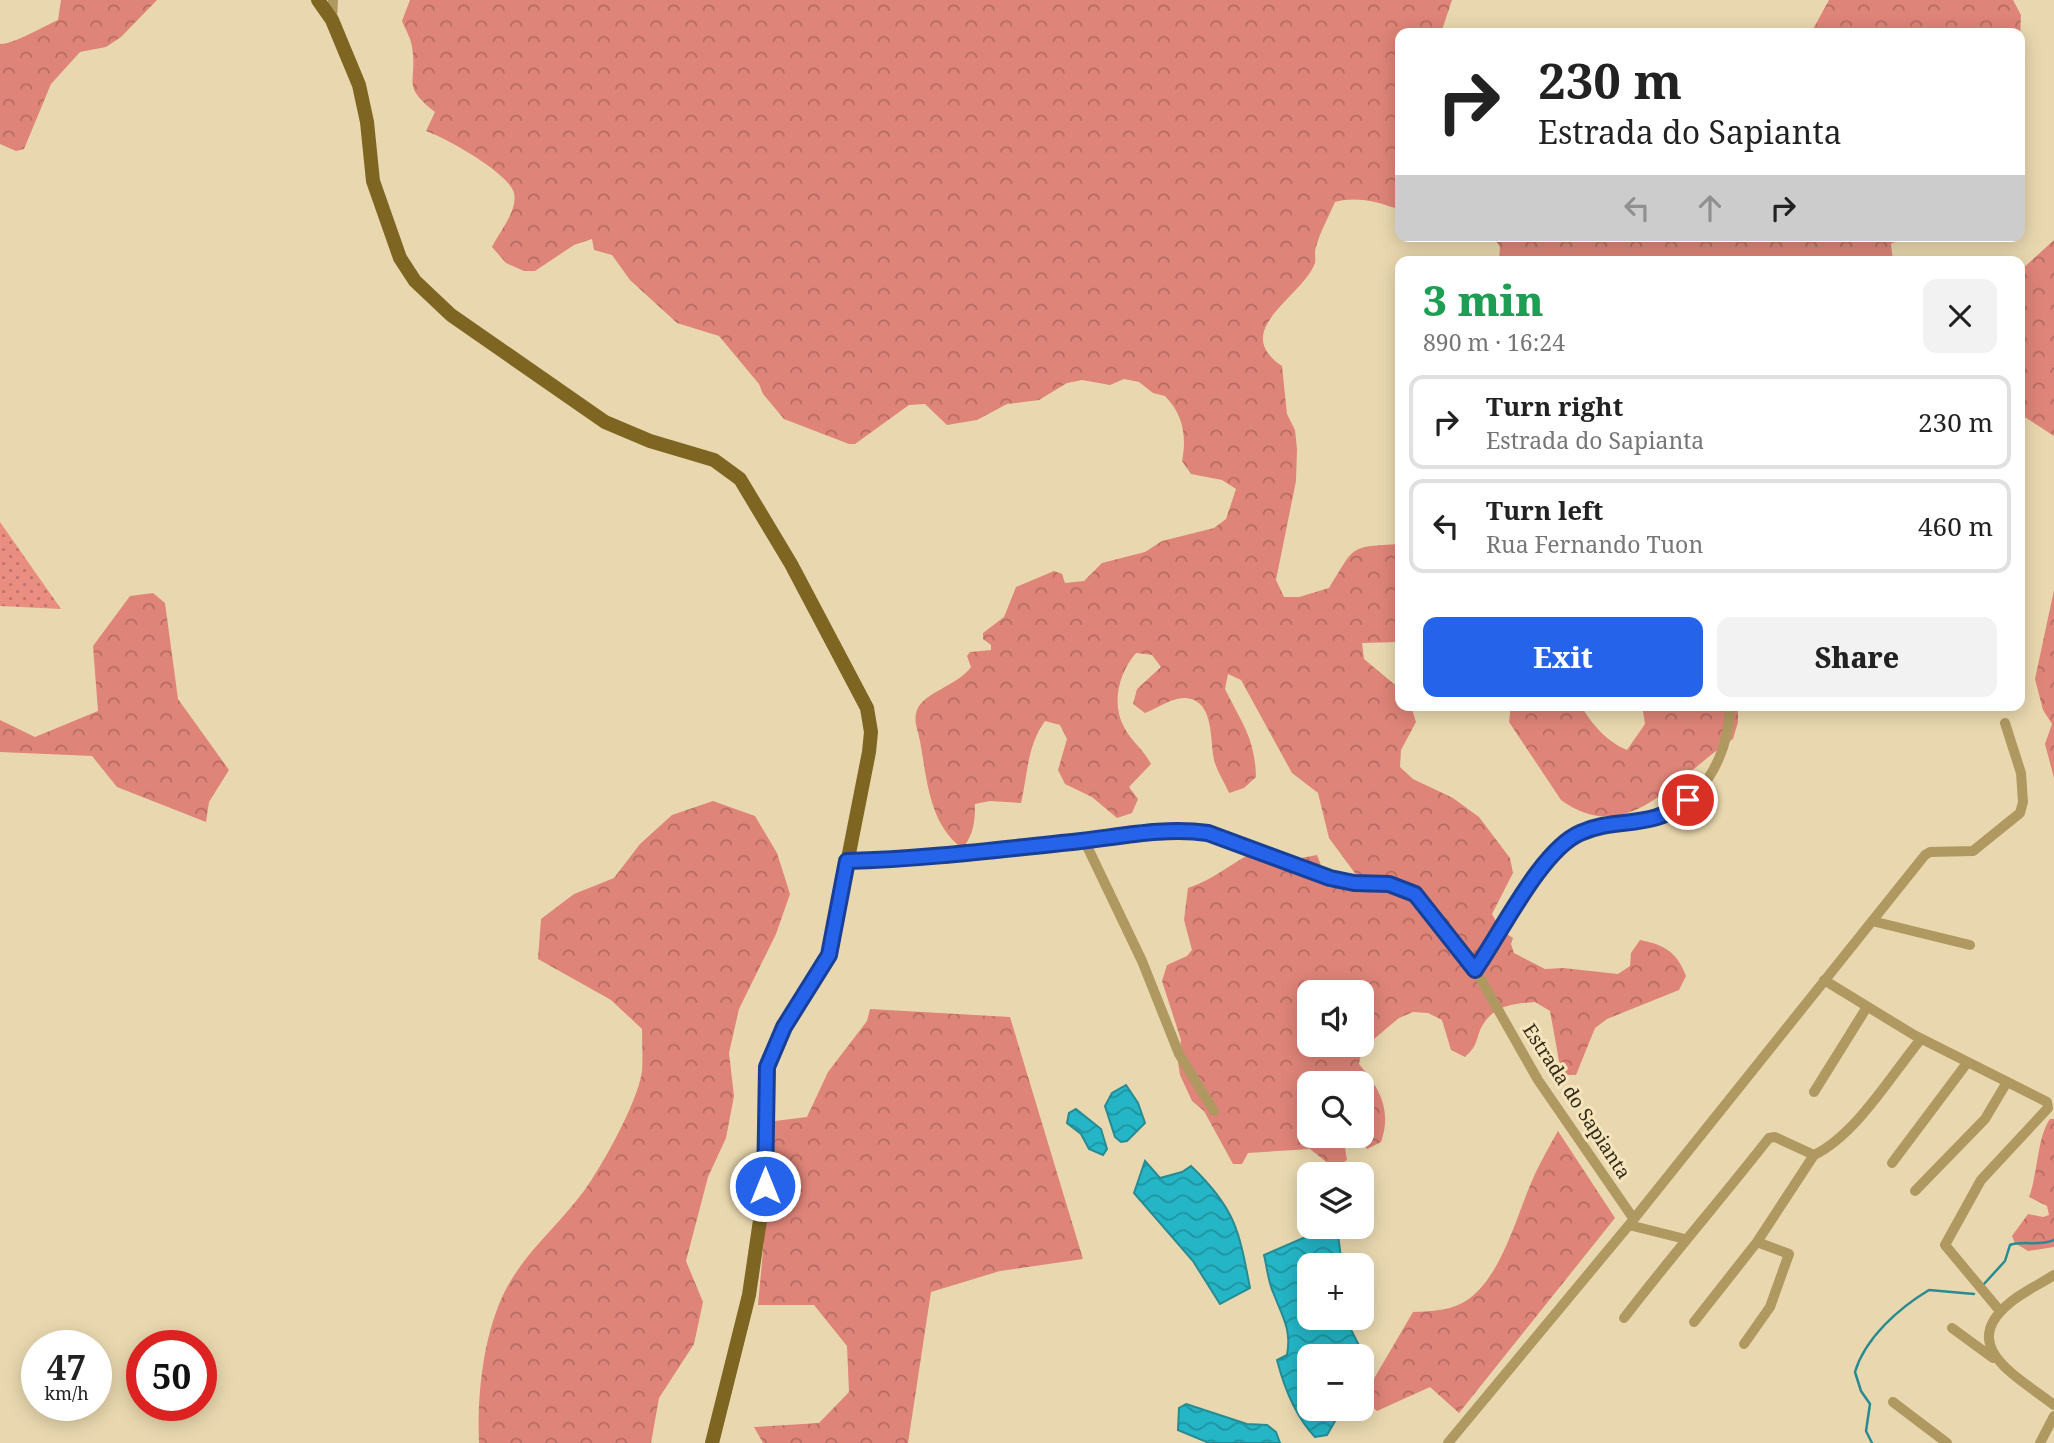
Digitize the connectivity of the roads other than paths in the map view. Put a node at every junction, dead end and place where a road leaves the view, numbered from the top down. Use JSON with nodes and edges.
{"nodes":[{"id":1,"x":318,"y":0,"type":"edge"},
{"id":2,"x":333,"y":0,"type":"edge"},
{"id":3,"x":332,"y":20,"type":"junction"},
{"id":4,"x":1729,"y":711,"type":"edge"},
{"id":5,"x":2005,"y":723,"type":"dead end"},
{"id":6,"x":1084,"y":840,"type":"junction"},
{"id":7,"x":847,"y":861,"type":"junction"},
{"id":8,"x":1872,"y":921,"type":"junction"},
{"id":9,"x":1970,"y":945,"type":"dead end"},
{"id":10,"x":1475,"y":970,"type":"junction"},
{"id":11,"x":1824,"y":981,"type":"junction"},
{"id":12,"x":1867,"y":1007,"type":"junction"},
{"id":13,"x":1921,"y":1038,"type":"junction"},
{"id":14,"x":1967,"y":1063,"type":"junction"},
{"id":15,"x":2007,"y":1082,"type":"junction"},
{"id":16,"x":1814,"y":1092,"type":"dead end"},
{"id":17,"x":1214,"y":1111,"type":"dead end"},
{"id":18,"x":1814,"y":1155,"type":"junction"},
{"id":19,"x":1892,"y":1163,"type":"dead end"},
{"id":20,"x":1915,"y":1191,"type":"dead end"},
{"id":21,"x":1631,"y":1222,"type":"junction"},
{"id":22,"x":1685,"y":1238,"type":"junction"},
{"id":23,"x":1757,"y":1242,"type":"junction"},
{"id":24,"x":2054,"y":1275,"type":"edge"},
{"id":25,"x":2000,"y":1311,"type":"junction"},
{"id":26,"x":1624,"y":1318,"type":"dead end"},
{"id":27,"x":1694,"y":1322,"type":"dead end"},
{"id":28,"x":1952,"y":1328,"type":"dead end"},
{"id":29,"x":1744,"y":1344,"type":"dead end"},
{"id":30,"x":2007,"y":1367,"type":"junction"},
{"id":31,"x":1893,"y":1402,"type":"dead end"},
{"id":32,"x":2054,"y":1405,"type":"edge"},
{"id":33,"x":2054,"y":1416,"type":"edge"},
{"id":34,"x":712,"y":1443,"type":"edge"},
{"id":35,"x":1448,"y":1443,"type":"edge"},
{"id":36,"x":1947,"y":1443,"type":"edge"},
{"id":37,"x":2040,"y":1443,"type":"edge"}],
"edges":[{"from":1,"to":3,"type":"main road"},
{"from":2,"to":3,"type":"street"},
{"from":3,"to":7,"type":"main road"},
{"from":4,"to":10,"type":"street"},
{"from":5,"to":8,"type":"street","name":"Estrada do Sapianta"},
{"from":6,"to":7,"type":"street","name":"Estrada do Sapianta"},
{"from":6,"to":10,"type":"street","name":"Estrada do Sapianta"},
{"from":6,"to":17,"type":"street"},
{"from":7,"to":34,"type":"main road"},
{"from":8,"to":9,"type":"street"},
{"from":8,"to":11,"type":"street","name":"Estrada do Sapianta"},
{"from":10,"to":21,"type":"street","name":"Estrada do Sapianta"},
{"from":11,"to":12,"type":"street"},
{"from":11,"to":21,"type":"street","name":"Estrada do Sapianta"},
{"from":12,"to":13,"type":"street"},
{"from":12,"to":16,"type":"street"},
{"from":13,"to":14,"type":"street"},
{"from":13,"to":18,"type":"street"},
{"from":14,"to":15,"type":"street"},
{"from":14,"to":19,"type":"street"},
{"from":15,"to":20,"type":"street"},
{"from":15,"to":25,"type":"street"},
{"from":18,"to":22,"type":"street"},
{"from":18,"to":23,"type":"street"},
{"from":21,"to":22,"type":"street"},
{"from":21,"to":35,"type":"street","name":"Estrada do Sapianta"},
{"from":22,"to":26,"type":"street"},
{"from":23,"to":27,"type":"street"},
{"from":23,"to":29,"type":"street"},
{"from":24,"to":25,"type":"street"},
{"from":25,"to":30,"type":"street"},
{"from":28,"to":30,"type":"street"},
{"from":30,"to":32,"type":"street"},
{"from":31,"to":36,"type":"street"},
{"from":33,"to":37,"type":"street"}]}
